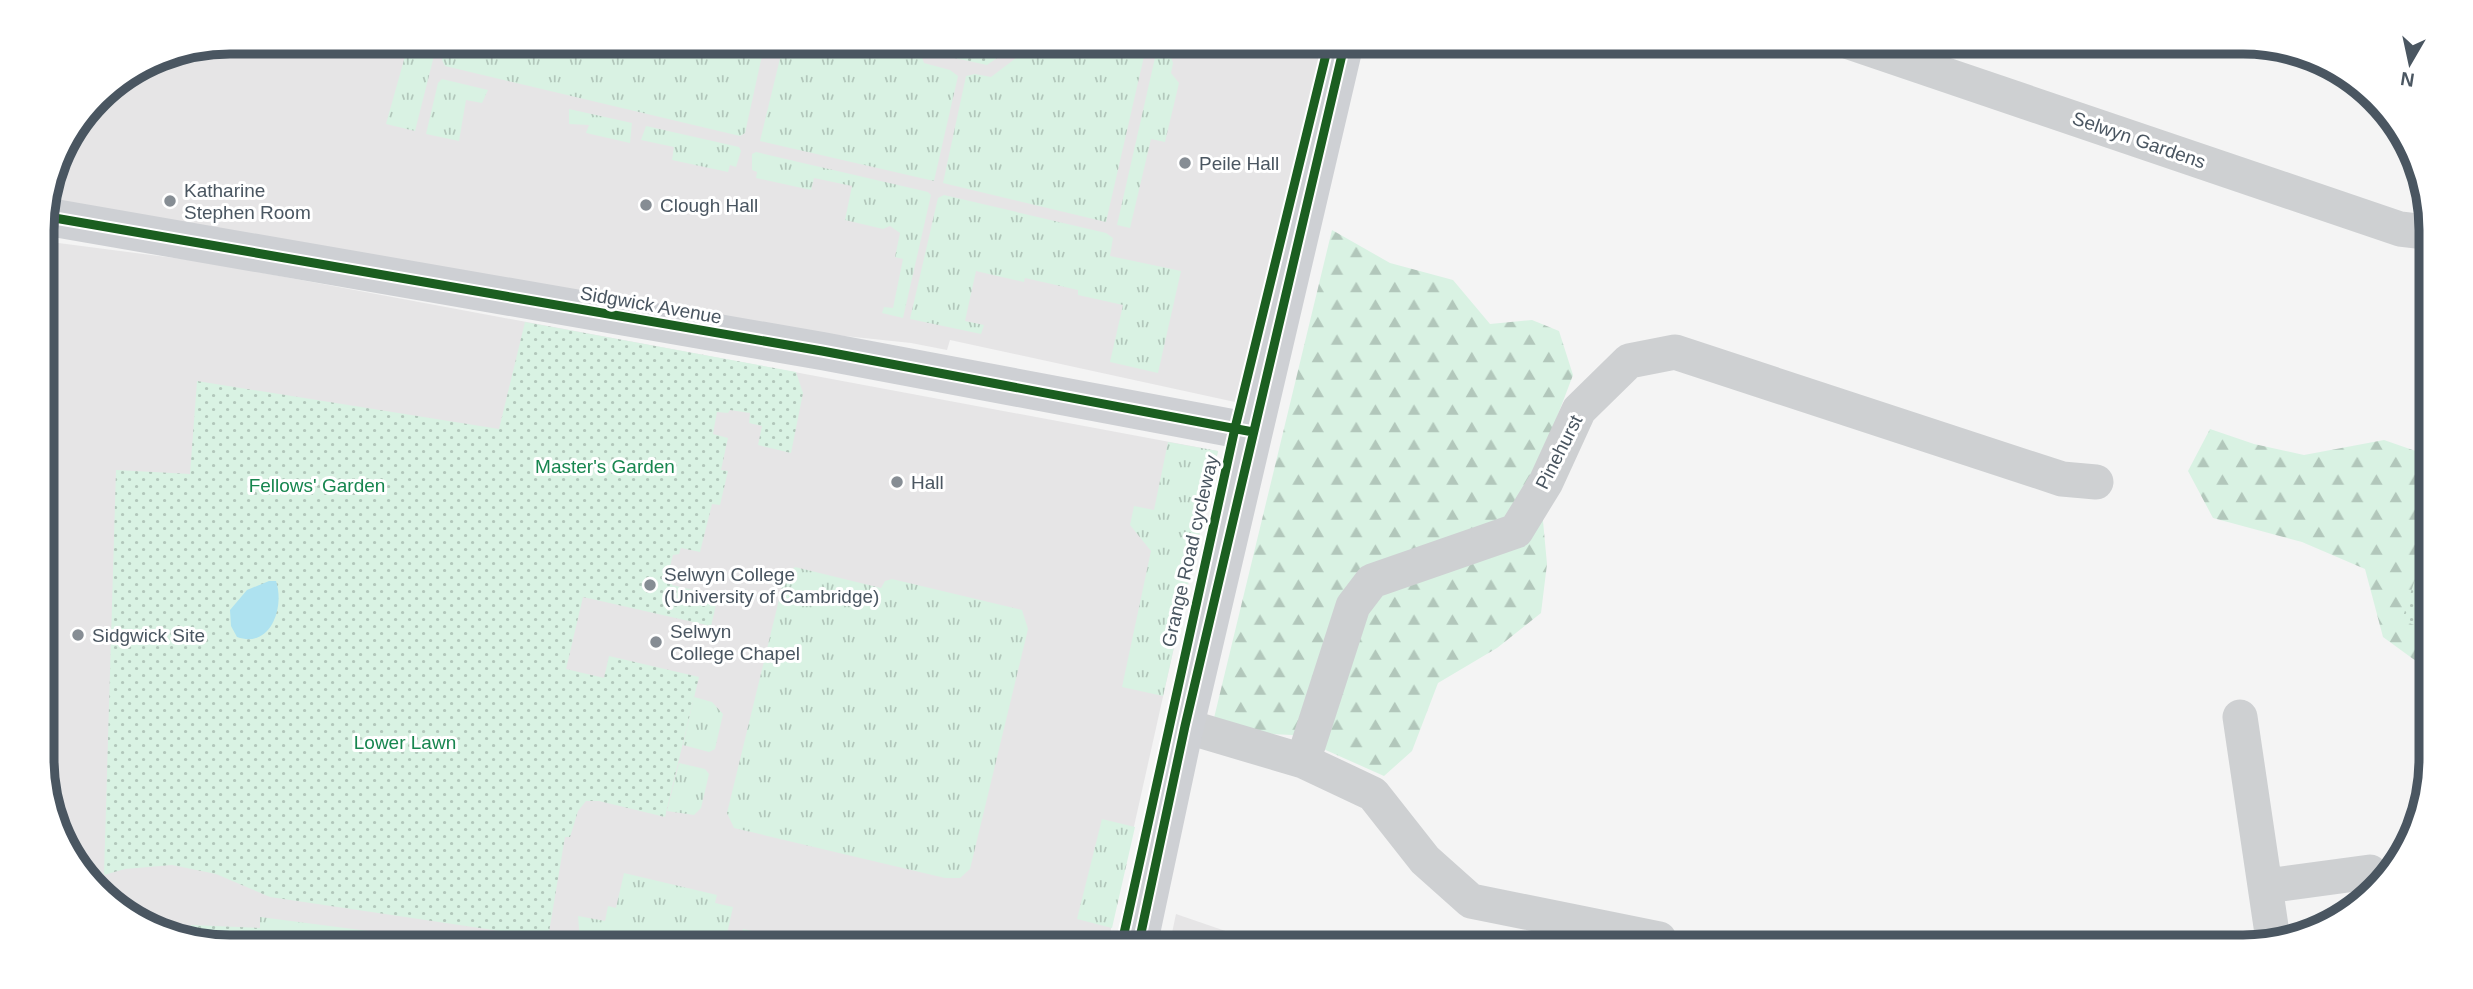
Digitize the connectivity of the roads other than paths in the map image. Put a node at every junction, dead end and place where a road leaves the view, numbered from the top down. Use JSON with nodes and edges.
{"nodes":[{"id":1,"x":1342,"y":54,"type":"edge"},
{"id":2,"x":1885,"y":54,"type":"edge"},
{"id":3,"x":55,"y":218,"type":"edge"},
{"id":4,"x":2419,"y":232,"type":"edge"},
{"id":5,"x":1253,"y":432,"type":"junction"},
{"id":6,"x":2096,"y":482,"type":"dead end"},
{"id":7,"x":2240,"y":717,"type":"dead end"},
{"id":8,"x":1185,"y":726,"type":"junction"},
{"id":9,"x":1303,"y":761,"type":"junction"},
{"id":10,"x":2370,"y":872,"type":"dead end"},
{"id":11,"x":2267,"y":886,"type":"junction"},
{"id":12,"x":2272,"y":932,"type":"edge"},
{"id":13,"x":1636,"y":934,"type":"edge"},
{"id":14,"x":1141,"y":935,"type":"edge"}],
"edges":[{"from":1,"to":5,"type":"street"},
{"from":2,"to":4,"type":"street","name":"Selwyn Gardens"},
{"from":3,"to":5,"type":"street","name":"Sidgwick Avenue"},
{"from":5,"to":8,"type":"street"},
{"from":6,"to":9,"type":"street","name":"Pinehurst"},
{"from":7,"to":11,"type":"street"},
{"from":8,"to":9,"type":"street"},
{"from":8,"to":14,"type":"street"},
{"from":9,"to":13,"type":"street"},
{"from":10,"to":11,"type":"street"},
{"from":11,"to":12,"type":"street"}]}
